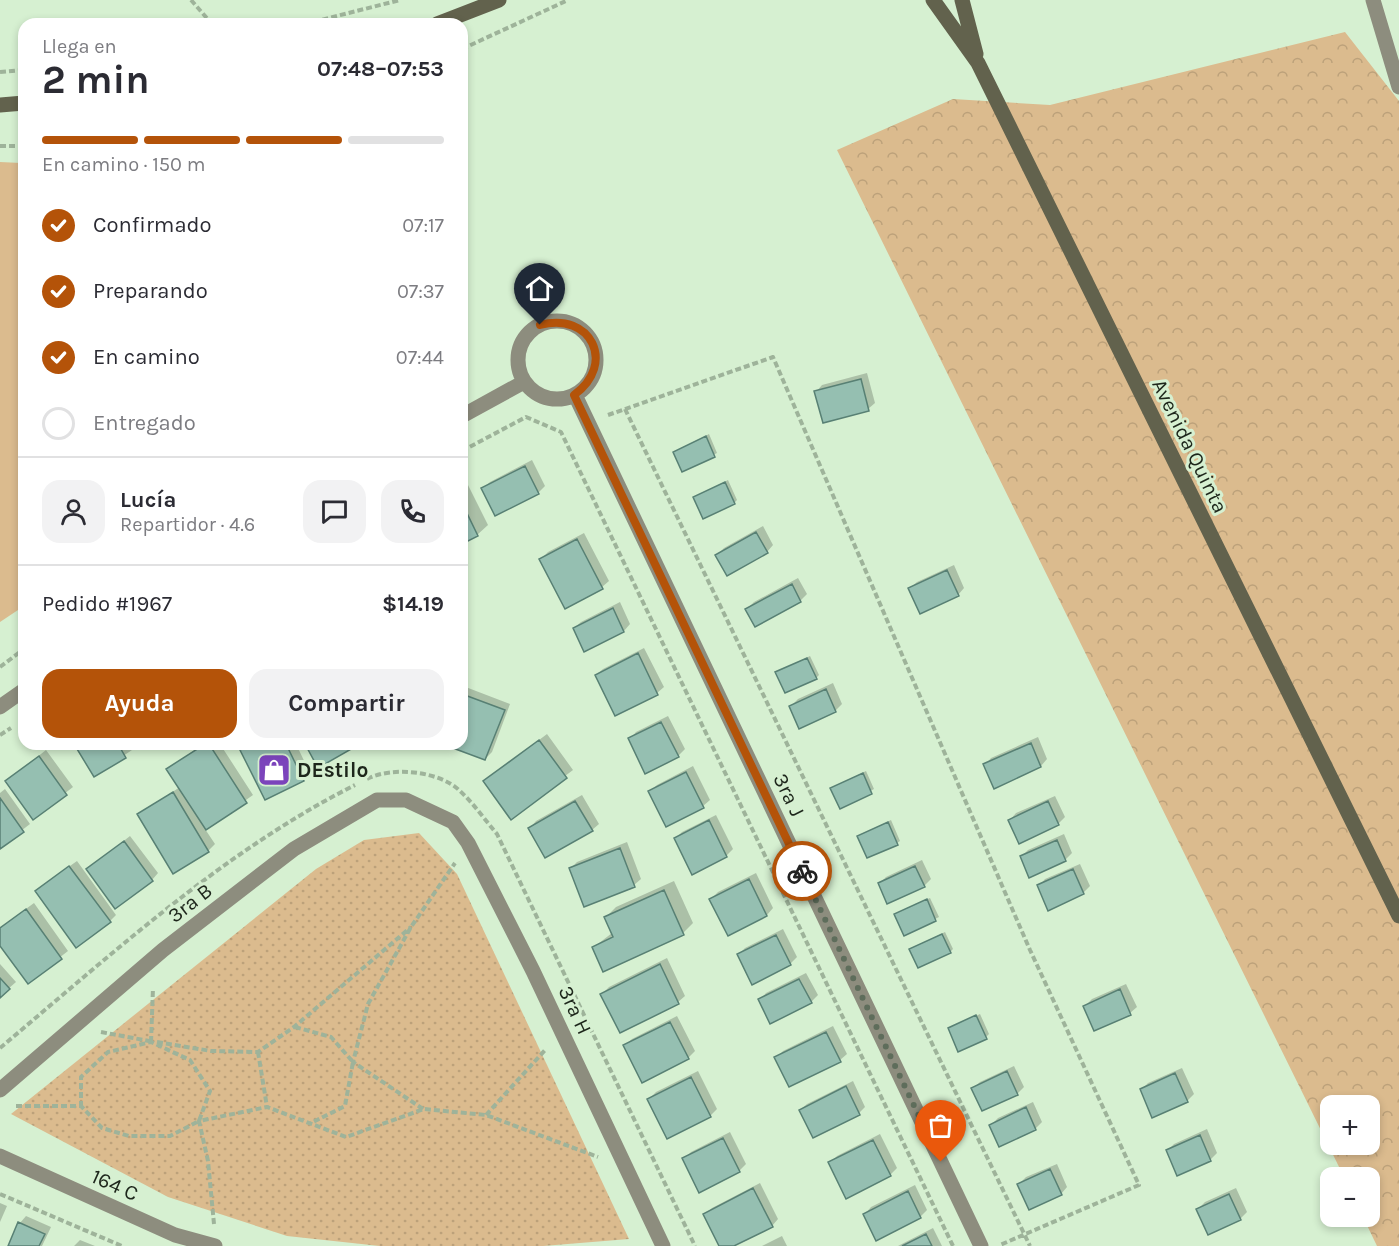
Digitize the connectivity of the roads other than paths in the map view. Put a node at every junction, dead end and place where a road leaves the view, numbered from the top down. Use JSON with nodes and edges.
{"nodes":[{"id":1,"x":499,"y":0,"type":"edge"},
{"id":2,"x":933,"y":0,"type":"edge"},
{"id":3,"x":962,"y":0,"type":"edge"},
{"id":4,"x":1373,"y":0,"type":"edge"},
{"id":5,"x":452,"y":18,"type":"edge"},
{"id":6,"x":978,"y":63,"type":"junction"},
{"id":7,"x":1399,"y":87,"type":"edge"},
{"id":8,"x":18,"y":104,"type":"edge"},
{"id":9,"x":0,"y":105,"type":"edge"},
{"id":10,"x":524,"y":382,"type":"junction"},
{"id":11,"x":574,"y":395,"type":"junction"},
{"id":12,"x":468,"y":413,"type":"edge"},
{"id":13,"x":18,"y":694,"type":"edge"},
{"id":14,"x":0,"y":707,"type":"edge"},
{"id":15,"x":428,"y":808,"type":"joint"},
{"id":16,"x":1399,"y":916,"type":"edge"},
{"id":17,"x":0,"y":1090,"type":"edge"},
{"id":18,"x":0,"y":1156,"type":"edge"},
{"id":19,"x":215,"y":1241,"type":"edge"},
{"id":20,"x":663,"y":1246,"type":"edge"},
{"id":21,"x":981,"y":1246,"type":"edge"}],
"edges":[{"from":1,"to":5,"type":"main road"},
{"from":2,"to":6,"type":"main road","name":"Avenida Quinta"},
{"from":3,"to":6,"type":"main road"},
{"from":4,"to":7,"type":"street"},
{"from":6,"to":16,"type":"main road","name":"Avenida Quinta"},
{"from":8,"to":9,"type":"main road"},
{"from":10,"to":11,"type":"street"},
{"from":10,"to":11,"type":"street"},
{"from":10,"to":12,"type":"street"},
{"from":11,"to":21,"type":"street","name":"3ra J"},
{"from":13,"to":14,"type":"street"},
{"from":15,"to":17,"type":"street","name":"3ra B"},
{"from":15,"to":20,"type":"street","name":"3ra H"},
{"from":18,"to":19,"type":"street","name":"164 C"}]}
